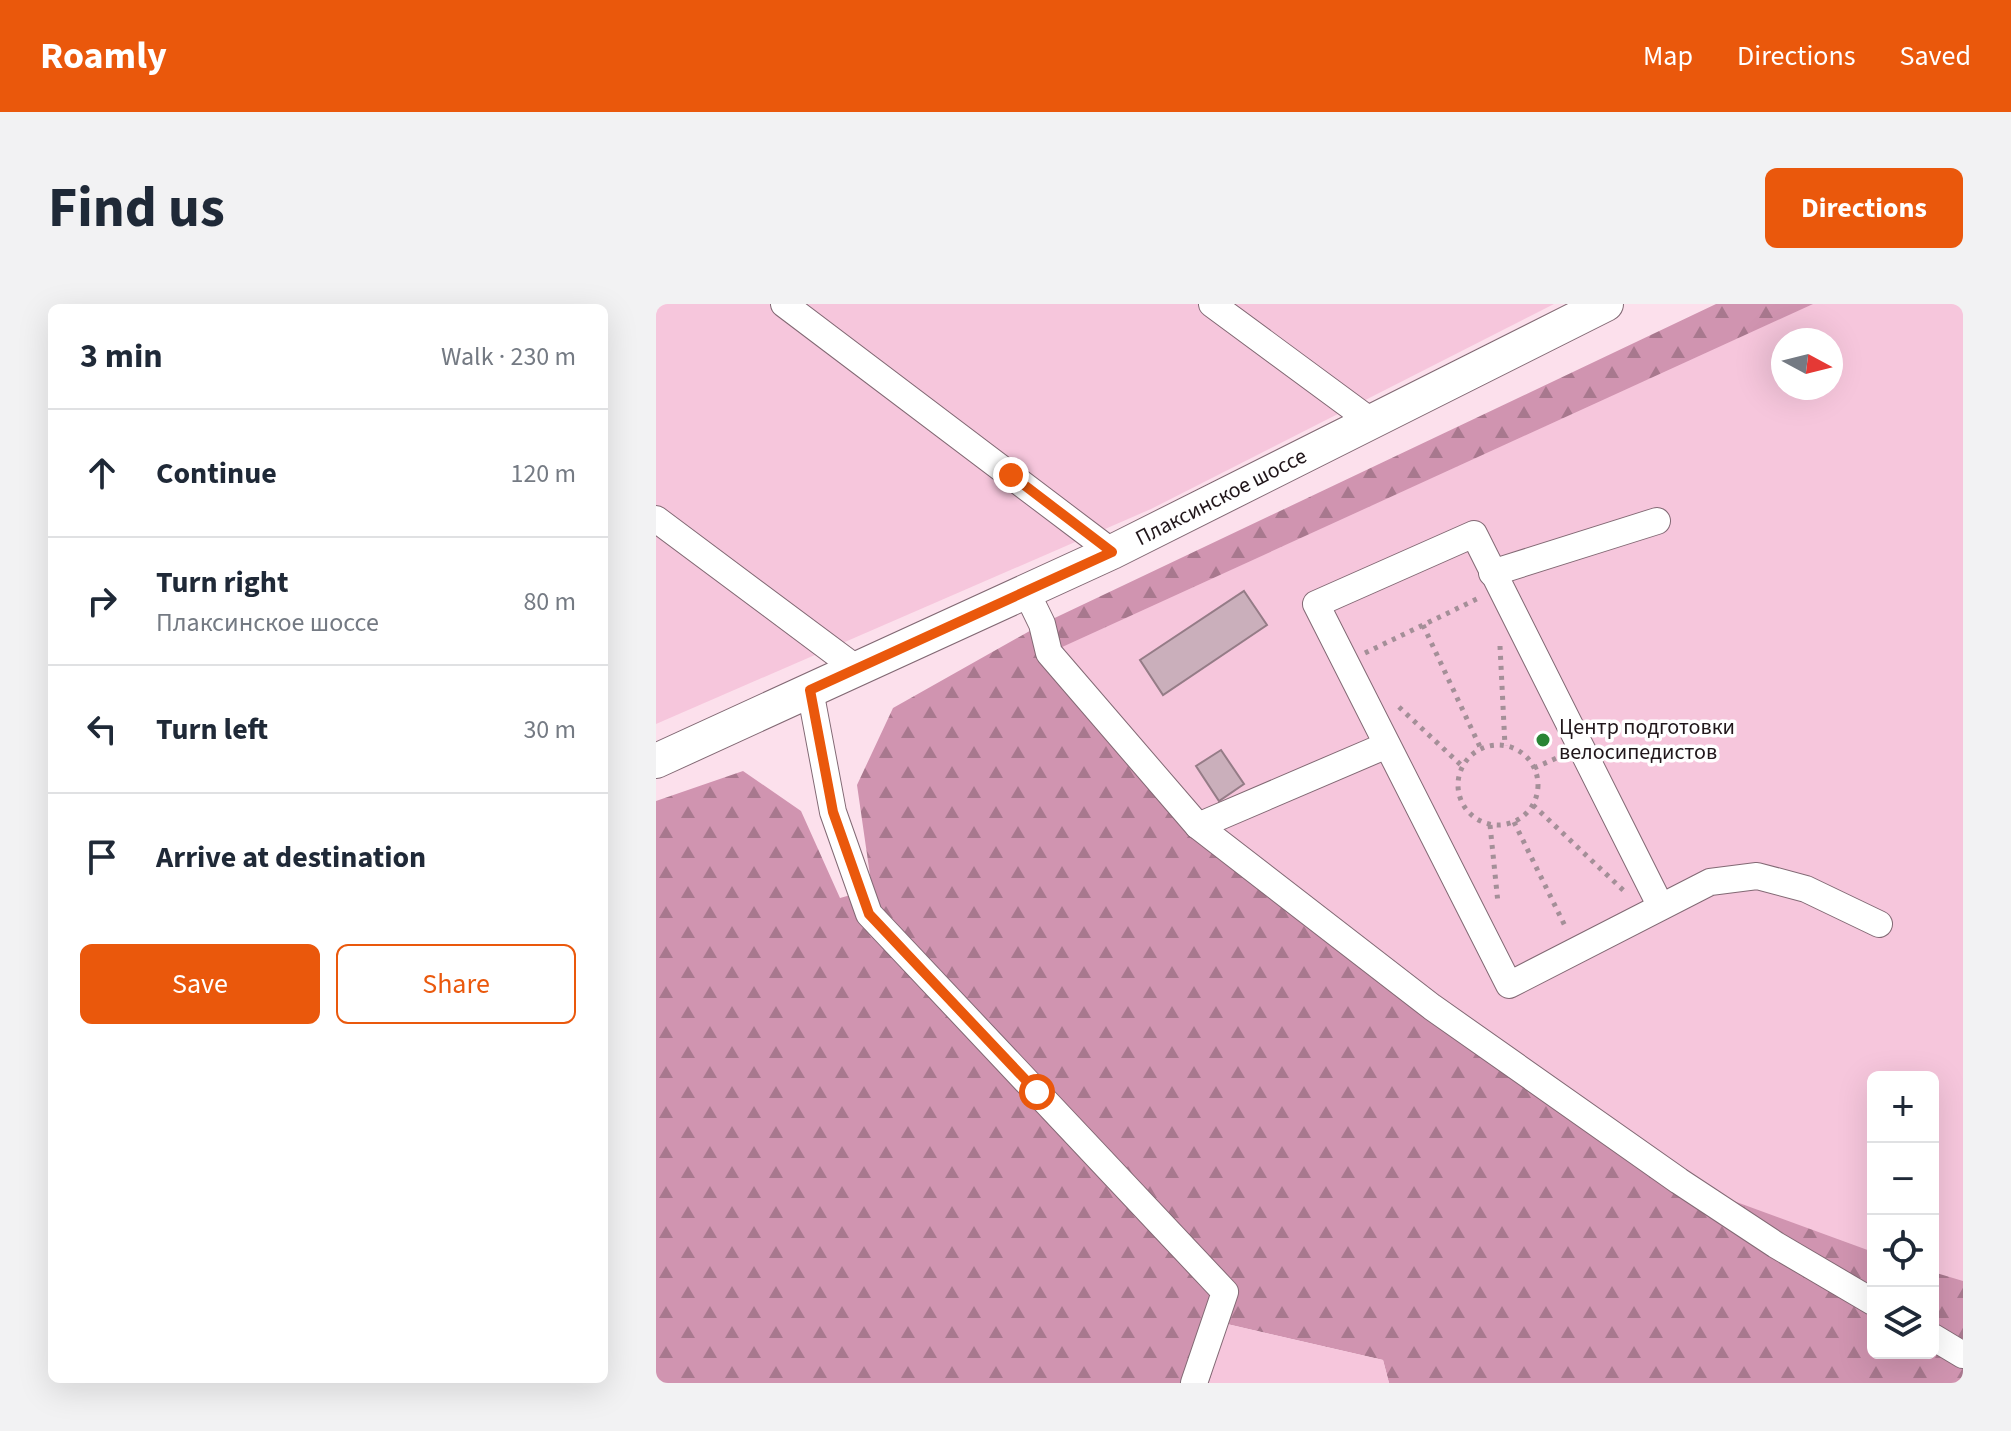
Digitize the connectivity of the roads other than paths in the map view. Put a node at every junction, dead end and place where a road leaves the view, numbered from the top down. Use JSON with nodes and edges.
{"nodes":[{"id":1,"x":784,"y":304,"type":"edge"},
{"id":2,"x":1212,"y":304,"type":"edge"},
{"id":3,"x":1606,"y":304,"type":"edge"},
{"id":4,"x":1372,"y":422,"type":"junction"},
{"id":5,"x":656,"y":519,"type":"edge"},
{"id":6,"x":1657,"y":521,"type":"dead end"},
{"id":7,"x":1112,"y":552,"type":"junction"},
{"id":8,"x":1492,"y":573,"type":"junction"},
{"id":9,"x":1026,"y":591,"type":"junction"},
{"id":10,"x":857,"y":669,"type":"junction"},
{"id":11,"x":810,"y":690,"type":"junction"},
{"id":12,"x":1387,"y":745,"type":"junction"},
{"id":13,"x":656,"y":761,"type":"edge"},
{"id":14,"x":1198,"y":826,"type":"junction"},
{"id":15,"x":1661,"y":907,"type":"junction"},
{"id":16,"x":1879,"y":924,"type":"dead end"},
{"id":17,"x":1867,"y":1298,"type":"edge"},
{"id":18,"x":1939,"y":1341,"type":"edge"},
{"id":19,"x":1963,"y":1355,"type":"edge"},
{"id":20,"x":1194,"y":1383,"type":"edge"}],
"edges":[{"from":1,"to":7,"type":"lane"},
{"from":2,"to":4,"type":"lane"},
{"from":3,"to":4,"type":"main road","name":"Плаксинское шоссе"},
{"from":4,"to":7,"type":"main road","name":"Плаксинское шоссе"},
{"from":5,"to":10,"type":"lane"},
{"from":6,"to":8,"type":"lane"},
{"from":7,"to":9,"type":"main road","name":"Плаксинское шоссе"},
{"from":8,"to":12,"type":"lane"},
{"from":8,"to":15,"type":"lane"},
{"from":9,"to":10,"type":"main road","name":"Плаксинское шоссе"},
{"from":9,"to":14,"type":"lane"},
{"from":10,"to":11,"type":"main road","name":"Плаксинское шоссе"},
{"from":11,"to":13,"type":"main road","name":"Плаксинское шоссе"},
{"from":11,"to":20,"type":"lane"},
{"from":12,"to":14,"type":"lane"},
{"from":12,"to":15,"type":"lane"},
{"from":14,"to":17,"type":"lane"},
{"from":15,"to":16,"type":"lane"},
{"from":18,"to":19,"type":"lane"}]}
